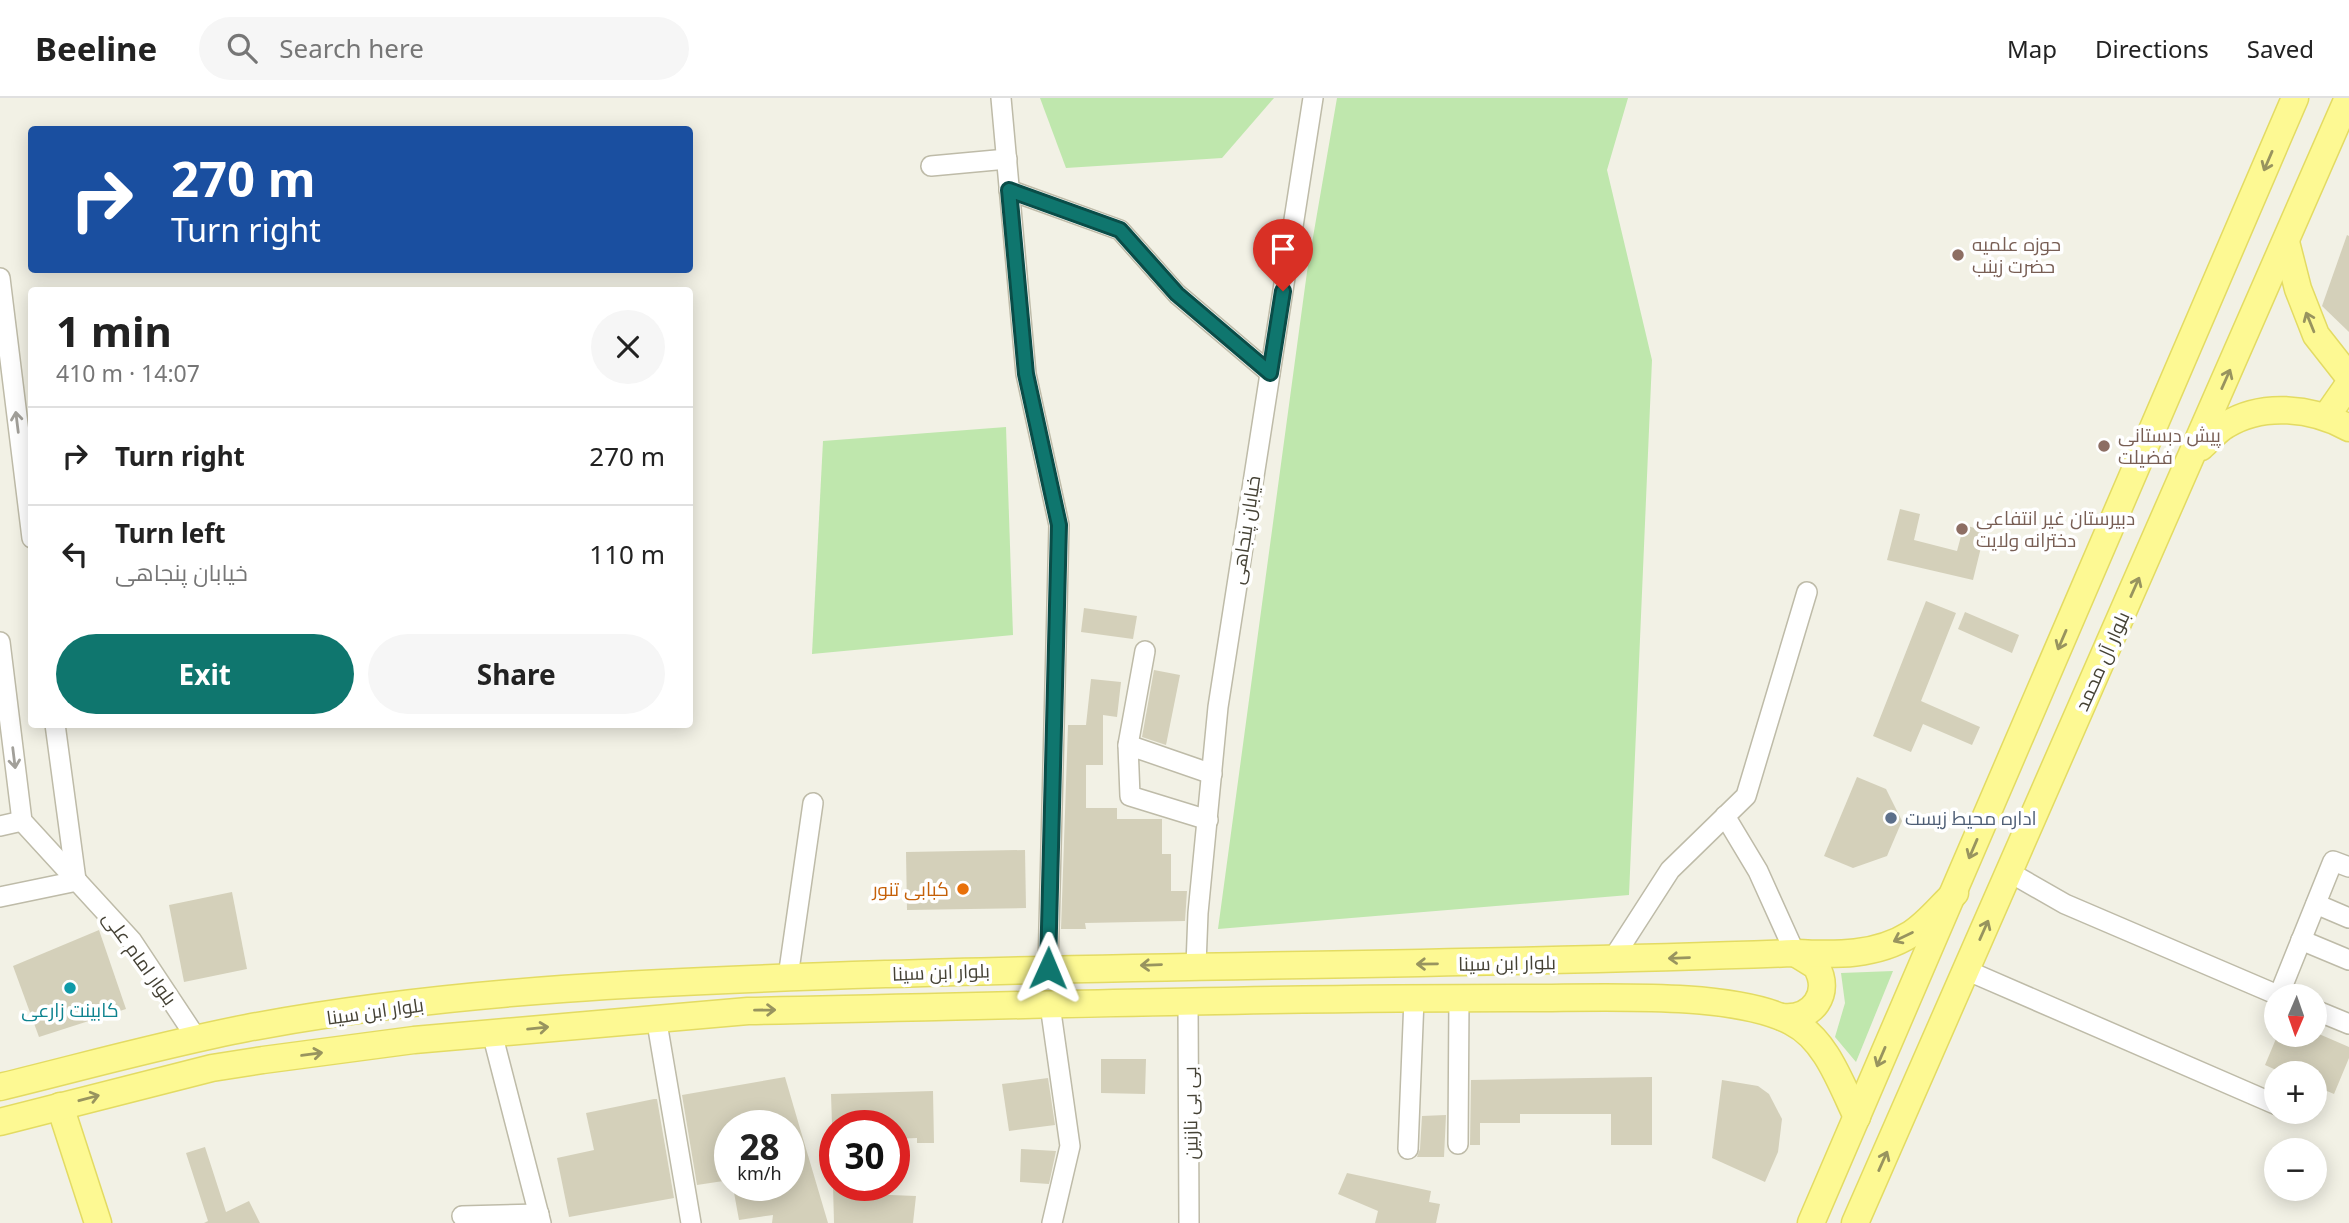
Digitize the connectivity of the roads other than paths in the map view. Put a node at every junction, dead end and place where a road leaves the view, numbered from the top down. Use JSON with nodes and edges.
{"nodes":[{"id":1,"x":1001,"y":98,"type":"edge"},
{"id":2,"x":1312,"y":98,"type":"edge"},
{"id":3,"x":2295,"y":98,"type":"edge"},
{"id":4,"x":2348,"y":98,"type":"edge"},
{"id":5,"x":1007,"y":159,"type":"junction"},
{"id":6,"x":931,"y":166,"type":"dead end"},
{"id":7,"x":1009,"y":190,"type":"junction"},
{"id":8,"x":2286,"y":242,"type":"junction"},
{"id":9,"x":0,"y":278,"type":"edge"},
{"id":10,"x":1270,"y":373,"type":"junction"},
{"id":11,"x":2349,"y":377,"type":"edge"},
{"id":12,"x":2349,"y":384,"type":"edge"},
{"id":13,"x":2337,"y":423,"type":"edge"},
{"id":14,"x":2192,"y":455,"type":"junction"},
{"id":15,"x":28,"y":506,"type":"edge"},
{"id":16,"x":1807,"y":592,"type":"dead end"},
{"id":17,"x":0,"y":642,"type":"edge"},
{"id":18,"x":1145,"y":651,"type":"dead end"},
{"id":19,"x":4,"y":703,"type":"edge"},
{"id":20,"x":56,"y":728,"type":"edge"},
{"id":21,"x":1128,"y":745,"type":"junction"},
{"id":22,"x":1212,"y":774,"type":"junction"},
{"id":23,"x":813,"y":803,"type":"dead end"},
{"id":24,"x":1725,"y":816,"type":"junction"},
{"id":25,"x":1208,"y":820,"type":"junction"},
{"id":26,"x":22,"y":821,"type":"junction"},
{"id":27,"x":0,"y":826,"type":"edge"},
{"id":28,"x":2349,"y":867,"type":"edge"},
{"id":29,"x":2009,"y":872,"type":"junction"},
{"id":30,"x":76,"y":881,"type":"junction"},
{"id":31,"x":1955,"y":893,"type":"junction"},
{"id":32,"x":0,"y":897,"type":"edge"},
{"id":33,"x":2316,"y":904,"type":"junction"},
{"id":34,"x":2349,"y":918,"type":"edge"},
{"id":35,"x":2301,"y":940,"type":"junction"},
{"id":36,"x":1796,"y":953,"type":"junction"},
{"id":37,"x":1612,"y":960,"type":"junction"},
{"id":38,"x":2349,"y":960,"type":"edge"},
{"id":39,"x":1196,"y":965,"type":"junction"},
{"id":40,"x":1048,"y":968,"type":"junction"},
{"id":41,"x":1966,"y":970,"type":"junction"},
{"id":42,"x":788,"y":977,"type":"junction"},
{"id":43,"x":2284,"y":984,"type":"edge"},
{"id":44,"x":2264,"y":988,"type":"edge"},
{"id":45,"x":1459,"y":998,"type":"junction"},
{"id":46,"x":1414,"y":999,"type":"junction"},
{"id":47,"x":1188,"y":1003,"type":"junction"},
{"id":48,"x":1051,"y":1005,"type":"junction"},
{"id":49,"x":2328,"y":1015,"type":"edge"},
{"id":50,"x":656,"y":1017,"type":"junction"},
{"id":51,"x":1782,"y":1017,"type":"junction"},
{"id":52,"x":2349,"y":1024,"type":"edge"},
{"id":53,"x":492,"y":1032,"type":"junction"},
{"id":54,"x":197,"y":1039,"type":"junction"},
{"id":55,"x":212,"y":1068,"type":"junction"},
{"id":56,"x":0,"y":1087,"type":"edge"},
{"id":57,"x":2264,"y":1099,"type":"edge"},
{"id":58,"x":60,"y":1106,"type":"junction"},
{"id":59,"x":1857,"y":1117,"type":"junction"},
{"id":60,"x":0,"y":1122,"type":"edge"},
{"id":61,"x":1458,"y":1144,"type":"dead end"},
{"id":62,"x":1408,"y":1149,"type":"dead end"},
{"id":63,"x":462,"y":1216,"type":"dead end"},
{"id":64,"x":540,"y":1219,"type":"edge"},
{"id":65,"x":99,"y":1223,"type":"edge"},
{"id":66,"x":691,"y":1223,"type":"edge"},
{"id":67,"x":1052,"y":1223,"type":"edge"},
{"id":68,"x":1189,"y":1223,"type":"edge"},
{"id":69,"x":1811,"y":1223,"type":"edge"},
{"id":70,"x":1855,"y":1223,"type":"edge"}],
"edges":[{"from":1,"to":5,"type":"street"},
{"from":2,"to":10,"type":"street","name":"خیابان پنجاهی"},
{"from":3,"to":31,"type":"main road","one_way":true},
{"from":4,"to":8,"type":"main road","name":"بلوار آل محمد"},
{"from":5,"to":6,"type":"street"},
{"from":5,"to":7,"type":"street"},
{"from":7,"to":10,"type":"street"},
{"from":7,"to":40,"type":"street"},
{"from":11,"to":8,"type":"main road","one_way":true},
{"from":14,"to":8,"type":"main road","name":"بلوار آل محمد","one_way":true},
{"from":15,"to":9,"type":"street","one_way":true},
{"from":10,"to":22,"type":"street","name":"خیابان پنجاهی"},
{"from":12,"to":13,"type":"main road"},
{"from":13,"to":14,"type":"main road"},
{"from":29,"to":14,"type":"main road","name":"بلوار آل محمد","one_way":true},
{"from":16,"to":24,"type":"street"},
{"from":17,"to":19,"type":"street"},
{"from":18,"to":21,"type":"street"},
{"from":19,"to":26,"type":"street","one_way":true},
{"from":20,"to":30,"type":"street"},
{"from":21,"to":22,"type":"street"},
{"from":21,"to":25,"type":"street"},
{"from":22,"to":25,"type":"street","name":"خیابان پنجاهی"},
{"from":23,"to":42,"type":"street"},
{"from":24,"to":36,"type":"street"},
{"from":24,"to":37,"type":"street"},
{"from":25,"to":39,"type":"street","name":"خیابان پنجاهی"},
{"from":26,"to":27,"type":"street"},
{"from":26,"to":30,"type":"street","name":"بلوار امام علی"},
{"from":28,"to":33,"type":"street"},
{"from":41,"to":29,"type":"main road","name":"بلوار آل محمد","one_way":true},
{"from":29,"to":44,"type":"street"},
{"from":30,"to":32,"type":"street"},
{"from":30,"to":54,"type":"street","name":"بلوار امام علی"},
{"from":31,"to":36,"type":"main road","name":"بلوار ابن سینا","one_way":true},
{"from":31,"to":59,"type":"main road","one_way":true},
{"from":33,"to":34,"type":"street"},
{"from":33,"to":35,"type":"street"},
{"from":35,"to":38,"type":"street"},
{"from":35,"to":43,"type":"street"},
{"from":36,"to":37,"type":"main road","name":"بلوار ابن سینا","one_way":true},
{"from":36,"to":51,"type":"main road"},
{"from":37,"to":39,"type":"main road","name":"بلوار ابن سینا","one_way":true},
{"from":39,"to":40,"type":"main road","name":"بلوار ابن سینا","one_way":true},
{"from":40,"to":42,"type":"main road","name":"بلوار ابن سینا"},
{"from":41,"to":57,"type":"street"},
{"from":70,"to":41,"type":"main road","name":"بلوار آل محمد","one_way":true},
{"from":42,"to":54,"type":"main road","name":"بلوار ابن سینا"},
{"from":45,"to":46,"type":"main road","name":"بلوار ابن سینا"},
{"from":45,"to":51,"type":"main road","name":"بلوار ابن سینا"},
{"from":45,"to":61,"type":"street"},
{"from":46,"to":47,"type":"main road","name":"بلوار ابن سینا"},
{"from":46,"to":62,"type":"street"},
{"from":47,"to":48,"type":"main road","name":"بلوار ابن سینا"},
{"from":47,"to":68,"type":"street","name":"بی بی نازنین"},
{"from":50,"to":48,"type":"main road","name":"بلوار ابن سینا","one_way":true},
{"from":48,"to":67,"type":"street"},
{"from":49,"to":52,"type":"street"},
{"from":53,"to":50,"type":"main road","name":"بلوار ابن سینا","one_way":true},
{"from":50,"to":66,"type":"street"},
{"from":51,"to":59,"type":"main road","name":"بلوار ابن سینا"},
{"from":55,"to":53,"type":"main road","name":"بلوار ابن سینا","one_way":true},
{"from":53,"to":64,"type":"street"},
{"from":54,"to":55,"type":"main road"},
{"from":54,"to":56,"type":"main road","name":"بلوار ابن سینا"},
{"from":58,"to":55,"type":"main road","name":"بلوار ابن سینا","one_way":true},
{"from":58,"to":60,"type":"main road","name":"بلوار ابن سینا"},
{"from":58,"to":65,"type":"main road"},
{"from":59,"to":69,"type":"main road"},
{"from":63,"to":64,"type":"street"}]}
